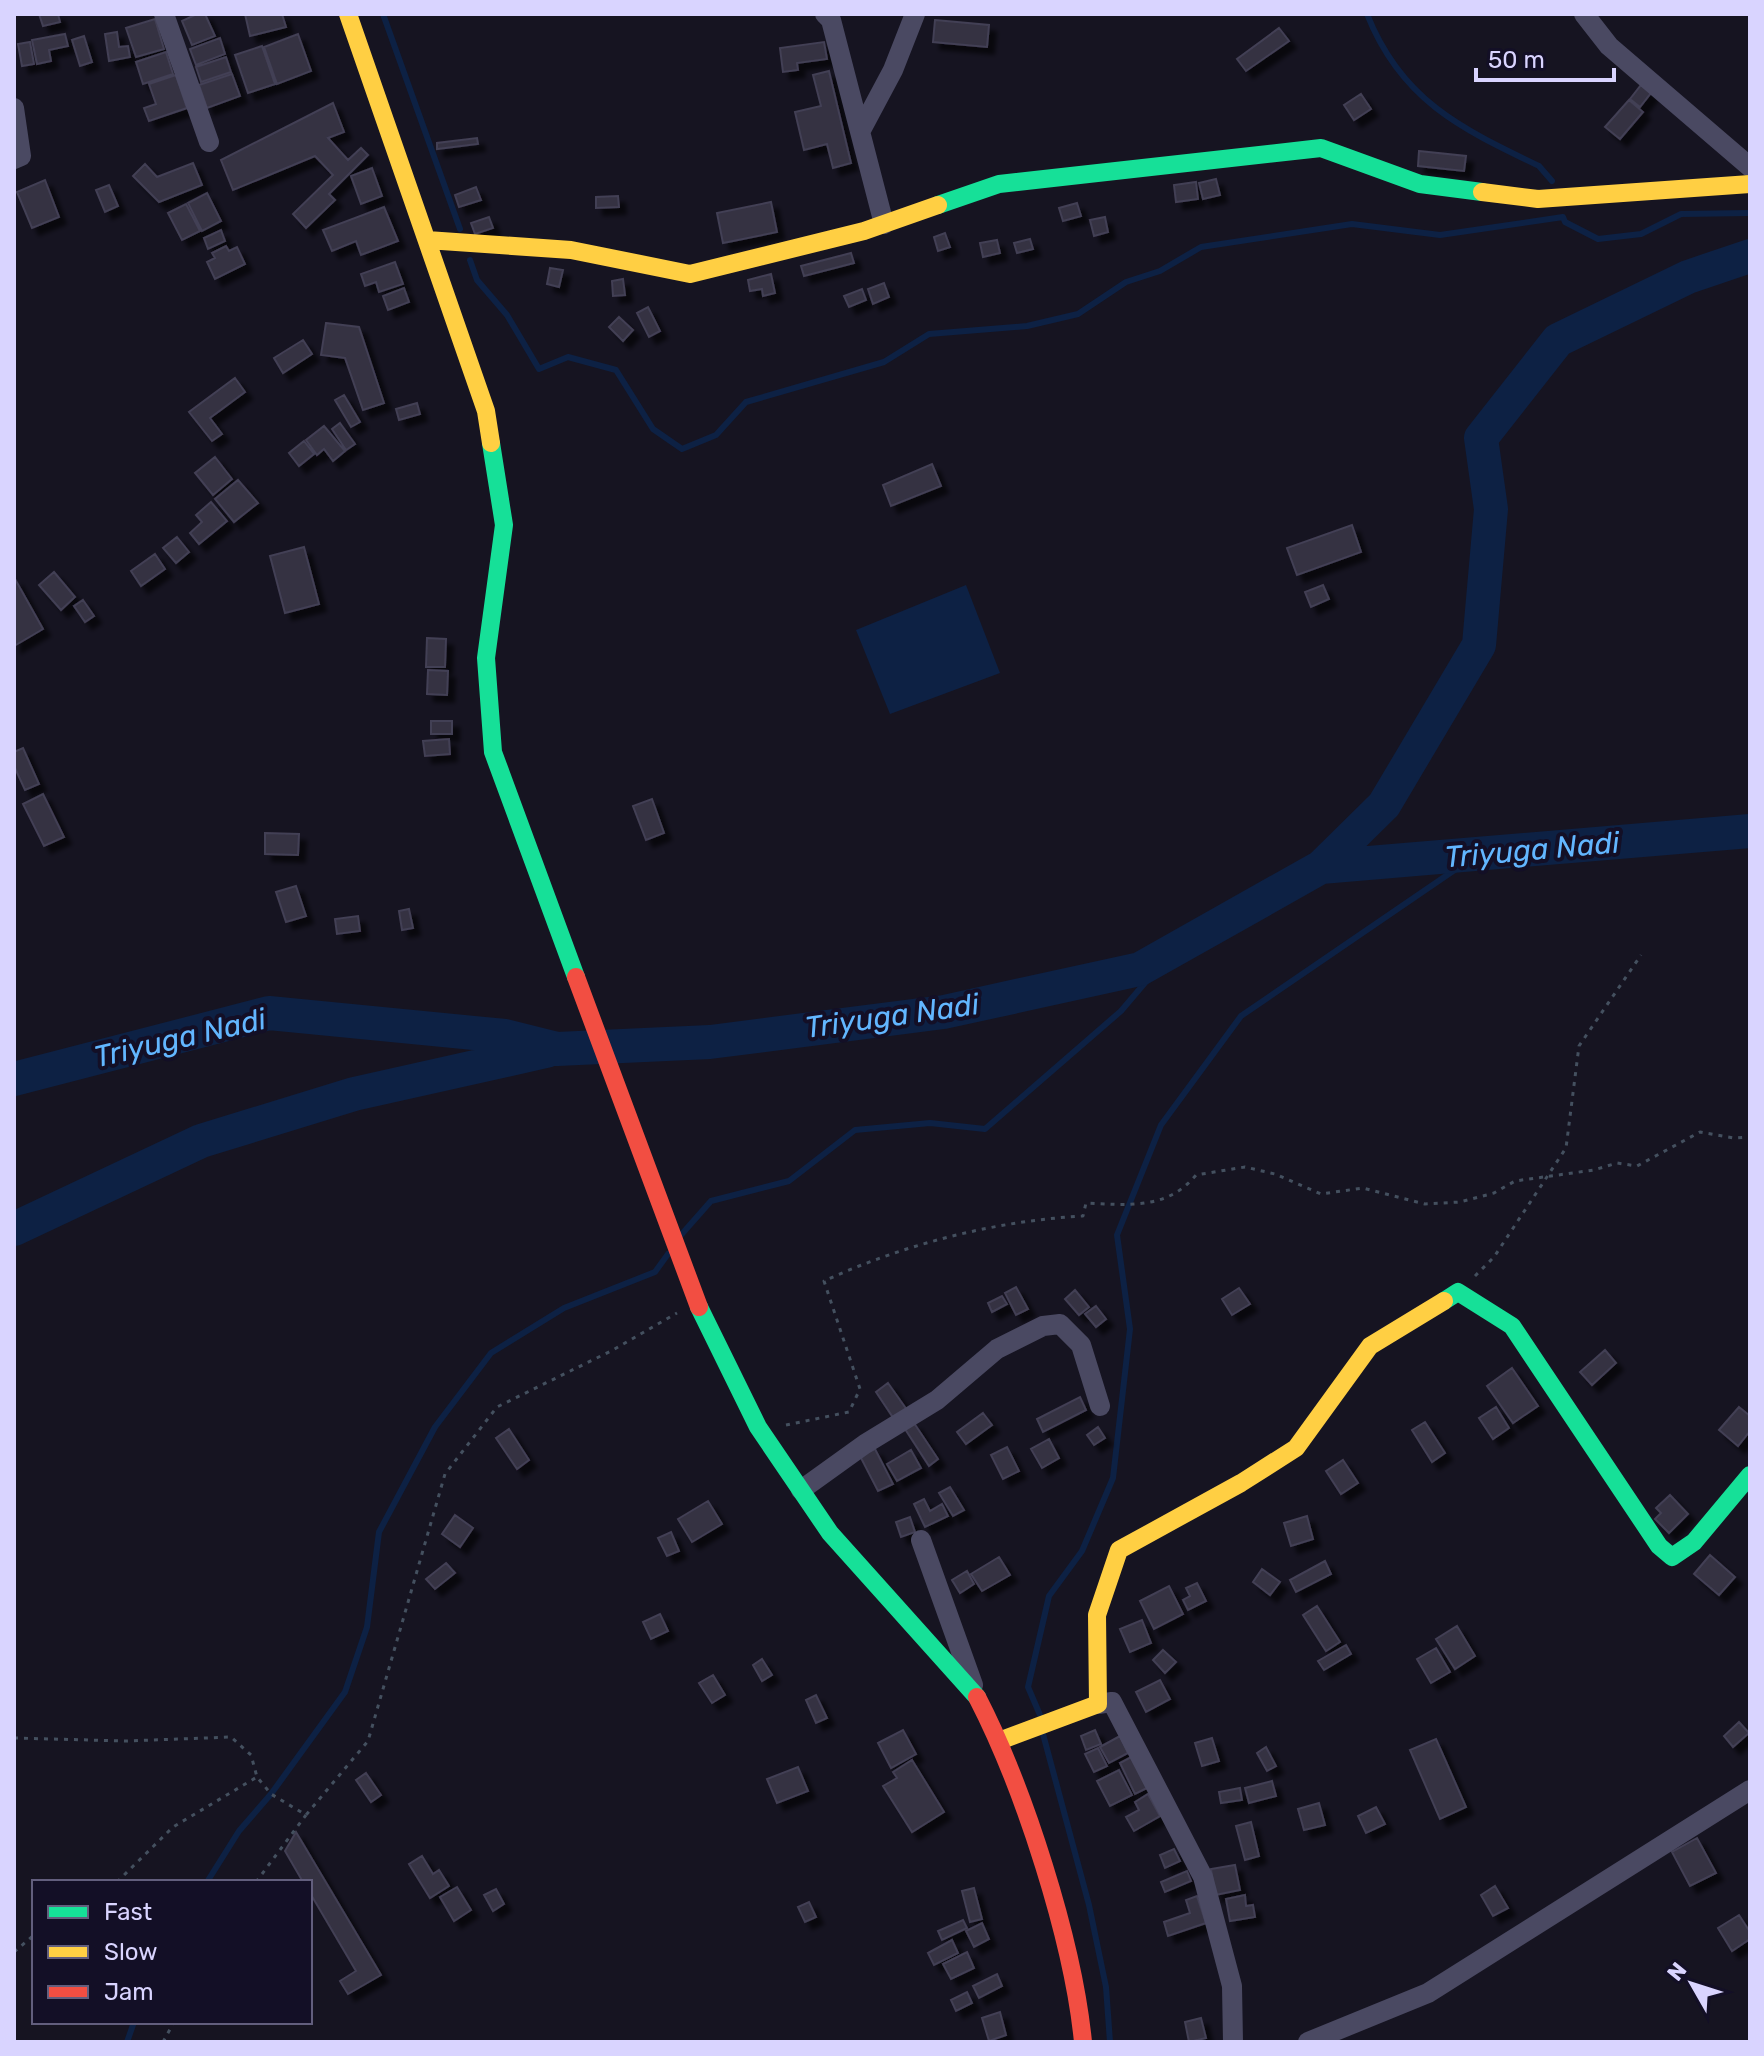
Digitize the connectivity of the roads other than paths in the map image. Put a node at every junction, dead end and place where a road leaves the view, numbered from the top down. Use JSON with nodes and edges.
{"nodes":[{"id":1,"x":164,"y":14,"type":"edge"},
{"id":2,"x":348,"y":14,"type":"edge"},
{"id":3,"x":825,"y":14,"type":"edge"},
{"id":4,"x":915,"y":14,"type":"edge"},
{"id":5,"x":1584,"y":14,"type":"edge"},
{"id":6,"x":14,"y":108,"type":"edge"},
{"id":7,"x":861,"y":130,"type":"junction"},
{"id":8,"x":209,"y":142,"type":"dead end"},
{"id":9,"x":14,"y":159,"type":"edge"},
{"id":10,"x":1750,"y":167,"type":"edge"},
{"id":11,"x":1750,"y":184,"type":"edge"},
{"id":12,"x":884,"y":224,"type":"junction"},
{"id":13,"x":427,"y":240,"type":"junction"},
{"id":14,"x":1100,"y":1406,"type":"dead end"},
{"id":15,"x":1750,"y":1475,"type":"edge"},
{"id":16,"x":801,"y":1490,"type":"junction"},
{"id":17,"x":921,"y":1540,"type":"dead end"},
{"id":18,"x":977,"y":1697,"type":"junction"},
{"id":19,"x":1098,"y":1704,"type":"junction"},
{"id":20,"x":999,"y":1741,"type":"junction"},
{"id":21,"x":1750,"y":1790,"type":"edge"},
{"id":22,"x":1083,"y":2042,"type":"edge"},
{"id":23,"x":1233,"y":2042,"type":"edge"},
{"id":24,"x":1308,"y":2042,"type":"edge"}],
"edges":[{"from":1,"to":8,"type":"street"},
{"from":2,"to":13,"type":"street"},
{"from":3,"to":7,"type":"street"},
{"from":4,"to":7,"type":"street"},
{"from":5,"to":10,"type":"street"},
{"from":6,"to":9,"type":"street"},
{"from":7,"to":12,"type":"street"},
{"from":11,"to":12,"type":"street"},
{"from":12,"to":13,"type":"street"},
{"from":13,"to":16,"type":"street"},
{"from":14,"to":16,"type":"street"},
{"from":15,"to":19,"type":"street"},
{"from":16,"to":18,"type":"street"},
{"from":17,"to":18,"type":"street"},
{"from":18,"to":20,"type":"street"},
{"from":19,"to":20,"type":"street"},
{"from":19,"to":23,"type":"street"},
{"from":20,"to":22,"type":"street"},
{"from":21,"to":24,"type":"street"}]}
